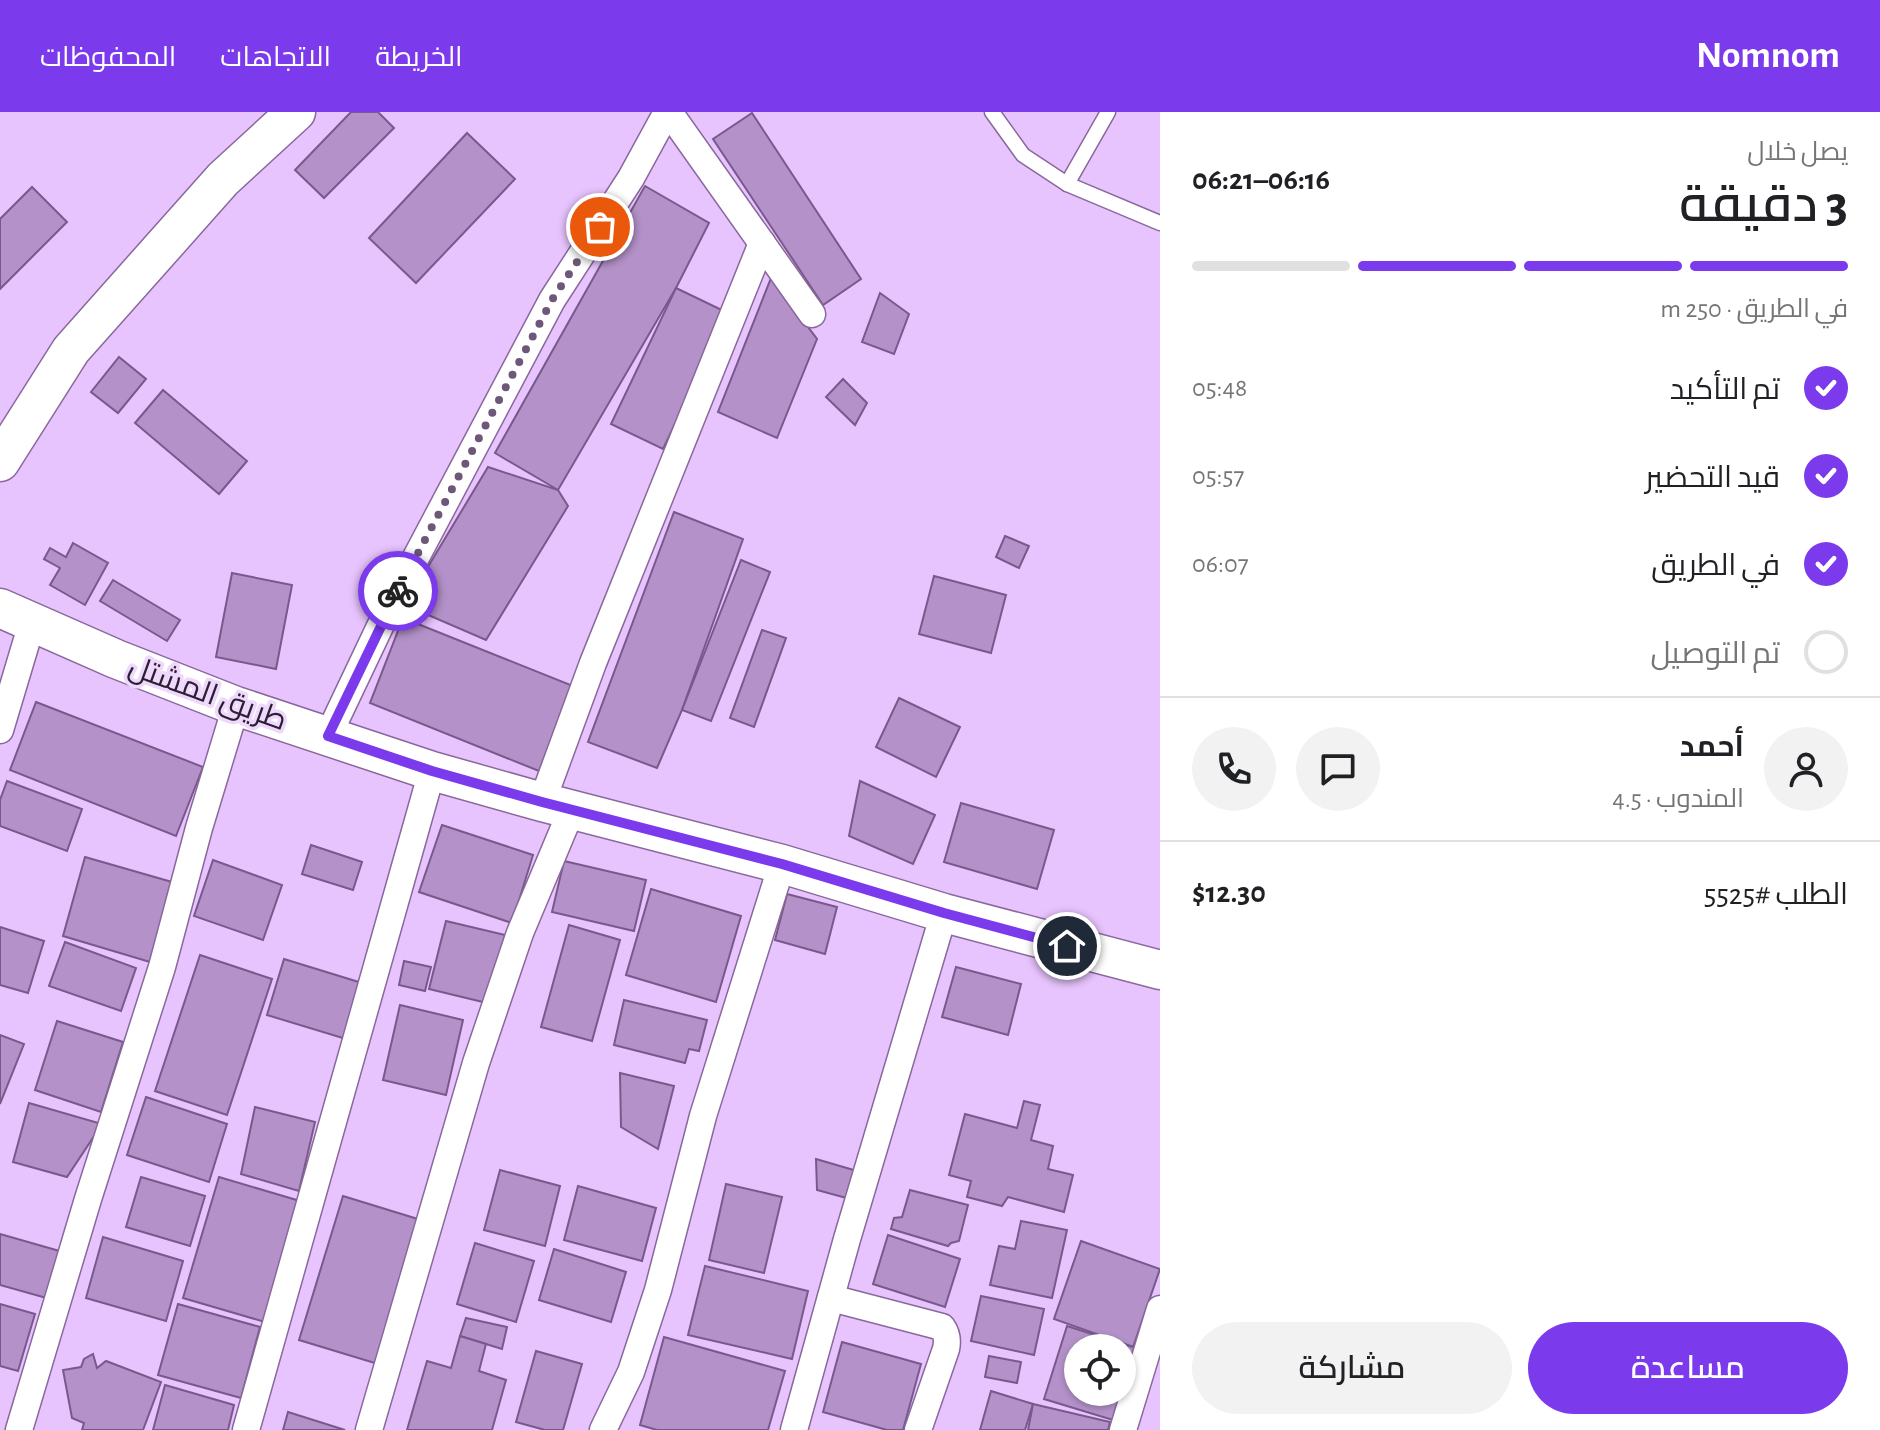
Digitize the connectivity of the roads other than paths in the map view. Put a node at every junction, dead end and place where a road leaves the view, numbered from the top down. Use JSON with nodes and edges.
{"nodes":[{"id":1,"x":296,"y":112,"type":"edge"},
{"id":2,"x":668,"y":112,"type":"edge"},
{"id":3,"x":992,"y":112,"type":"edge"},
{"id":4,"x":1108,"y":112,"type":"edge"},
{"id":5,"x":1067,"y":184,"type":"junction"},
{"id":6,"x":1160,"y":223,"type":"edge"},
{"id":7,"x":762,"y":243,"type":"junction"},
{"id":8,"x":812,"y":314,"type":"dead end"},
{"id":9,"x":0,"y":462,"type":"edge"},
{"id":10,"x":16,"y":615,"type":"edge"},
{"id":11,"x":236,"y":706,"type":"junction"},
{"id":12,"x":0,"y":730,"type":"edge"},
{"id":13,"x":328,"y":736,"type":"junction"},
{"id":14,"x":432,"y":771,"type":"junction"},
{"id":15,"x":557,"y":805,"type":"junction"},
{"id":16,"x":782,"y":864,"type":"junction"},
{"id":17,"x":944,"y":913,"type":"junction"},
{"id":18,"x":1160,"y":970,"type":"edge"},
{"id":19,"x":831,"y":1298,"type":"junction"},
{"id":20,"x":1160,"y":1309,"type":"edge"},
{"id":21,"x":19,"y":1430,"type":"edge"},
{"id":22,"x":246,"y":1430,"type":"edge"},
{"id":23,"x":369,"y":1430,"type":"edge"},
{"id":24,"x":603,"y":1430,"type":"edge"},
{"id":25,"x":794,"y":1430,"type":"edge"},
{"id":26,"x":918,"y":1430,"type":"edge"},
{"id":27,"x":1123,"y":1430,"type":"edge"}],
"edges":[{"from":1,"to":9,"type":"main road"},
{"from":2,"to":7,"type":"street"},
{"from":2,"to":13,"type":"street"},
{"from":3,"to":5,"type":"lane"},
{"from":4,"to":5,"type":"lane"},
{"from":5,"to":6,"type":"lane"},
{"from":7,"to":8,"type":"street"},
{"from":7,"to":15,"type":"street"},
{"from":10,"to":11,"type":"main road","name":"طريق المشتل"},
{"from":10,"to":12,"type":"street"},
{"from":11,"to":13,"type":"main road","name":"طريق المشتل"},
{"from":11,"to":21,"type":"street"},
{"from":13,"to":14,"type":"main road","name":"طريق المشتل"},
{"from":14,"to":15,"type":"main road","name":"طريق المشتل"},
{"from":14,"to":22,"type":"street"},
{"from":15,"to":16,"type":"main road","name":"طريق المشتل"},
{"from":15,"to":23,"type":"street"},
{"from":16,"to":17,"type":"main road","name":"طريق المشتل"},
{"from":16,"to":24,"type":"street"},
{"from":17,"to":18,"type":"main road","name":"طريق المشتل"},
{"from":17,"to":19,"type":"street"},
{"from":19,"to":25,"type":"street"},
{"from":19,"to":26,"type":"street"},
{"from":20,"to":27,"type":"street"}]}
